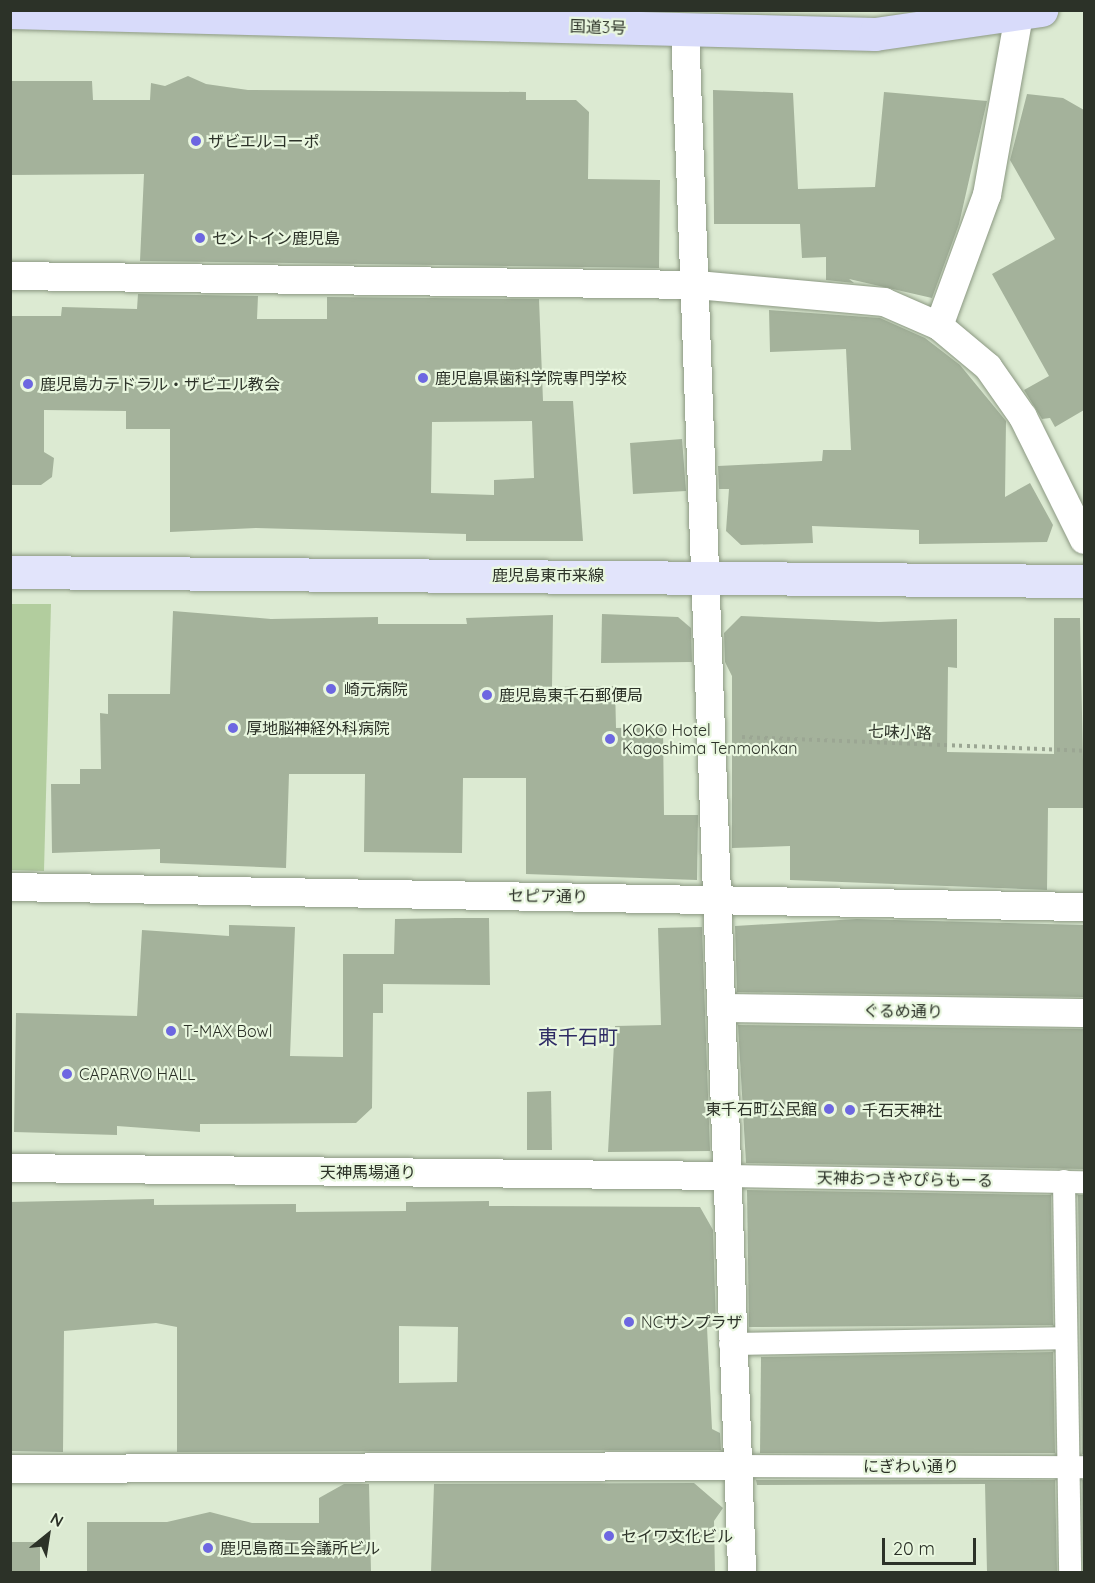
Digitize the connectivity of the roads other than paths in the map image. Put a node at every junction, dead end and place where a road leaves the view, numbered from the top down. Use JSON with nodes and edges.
{"nodes":[{"id":1,"x":10,"y":12,"type":"edge"},
{"id":2,"x":1030,"y":13,"type":"edge"},
{"id":3,"x":475,"y":17,"type":"edge"},
{"id":4,"x":685,"y":29,"type":"junction"},
{"id":5,"x":10,"y":276,"type":"edge"},
{"id":6,"x":697,"y":285,"type":"junction"},
{"id":7,"x":939,"y":326,"type":"junction"},
{"id":8,"x":1084,"y":540,"type":"edge"},
{"id":9,"x":10,"y":572,"type":"edge"},
{"id":10,"x":708,"y":577,"type":"junction"},
{"id":11,"x":1084,"y":581,"type":"edge"},
{"id":12,"x":10,"y":887,"type":"edge"},
{"id":13,"x":717,"y":899,"type":"junction"},
{"id":14,"x":1084,"y":907,"type":"edge"},
{"id":15,"x":722,"y":1008,"type":"junction"},
{"id":16,"x":1084,"y":1013,"type":"edge"},
{"id":17,"x":10,"y":1168,"type":"edge"},
{"id":18,"x":726,"y":1176,"type":"junction"},
{"id":19,"x":1074,"y":1182,"type":"edge"},
{"id":20,"x":1065,"y":1338,"type":"junction"},
{"id":21,"x":730,"y":1344,"type":"junction"},
{"id":22,"x":738,"y":1466,"type":"junction"},
{"id":23,"x":1075,"y":1467,"type":"edge"},
{"id":24,"x":10,"y":1469,"type":"edge"},
{"id":25,"x":742,"y":1572,"type":"edge"},
{"id":26,"x":1070,"y":1572,"type":"edge"}],
"edges":[{"from":1,"to":3,"type":"highway","name":"国道3号"},
{"from":2,"to":4,"type":"highway","name":"国道3号"},
{"from":2,"to":7,"type":"street"},
{"from":3,"to":4,"type":"highway","name":"国道3号"},
{"from":4,"to":6,"type":"street"},
{"from":5,"to":6,"type":"street"},
{"from":6,"to":7,"type":"street"},
{"from":6,"to":10,"type":"street"},
{"from":7,"to":8,"type":"street"},
{"from":9,"to":10,"type":"main road","name":"鹿児島東市来線"},
{"from":10,"to":11,"type":"main road","name":"鹿児島東市来線"},
{"from":10,"to":13,"type":"street"},
{"from":12,"to":13,"type":"street","name":"セピア通り"},
{"from":13,"to":14,"type":"street","name":"セピア通り"},
{"from":13,"to":15,"type":"street"},
{"from":15,"to":16,"type":"street","name":"ぐるめ通り"},
{"from":15,"to":18,"type":"street"},
{"from":17,"to":18,"type":"street","name":"天神馬場通り"},
{"from":18,"to":19,"type":"street","name":"天神おつきやぴらもーる"},
{"from":18,"to":21,"type":"street"},
{"from":19,"to":20,"type":"street"},
{"from":20,"to":21,"type":"street"},
{"from":20,"to":23,"type":"street"},
{"from":21,"to":22,"type":"street"},
{"from":22,"to":23,"type":"street","name":"にぎわい通り"},
{"from":22,"to":24,"type":"street"},
{"from":22,"to":25,"type":"street"},
{"from":23,"to":26,"type":"street"}]}
